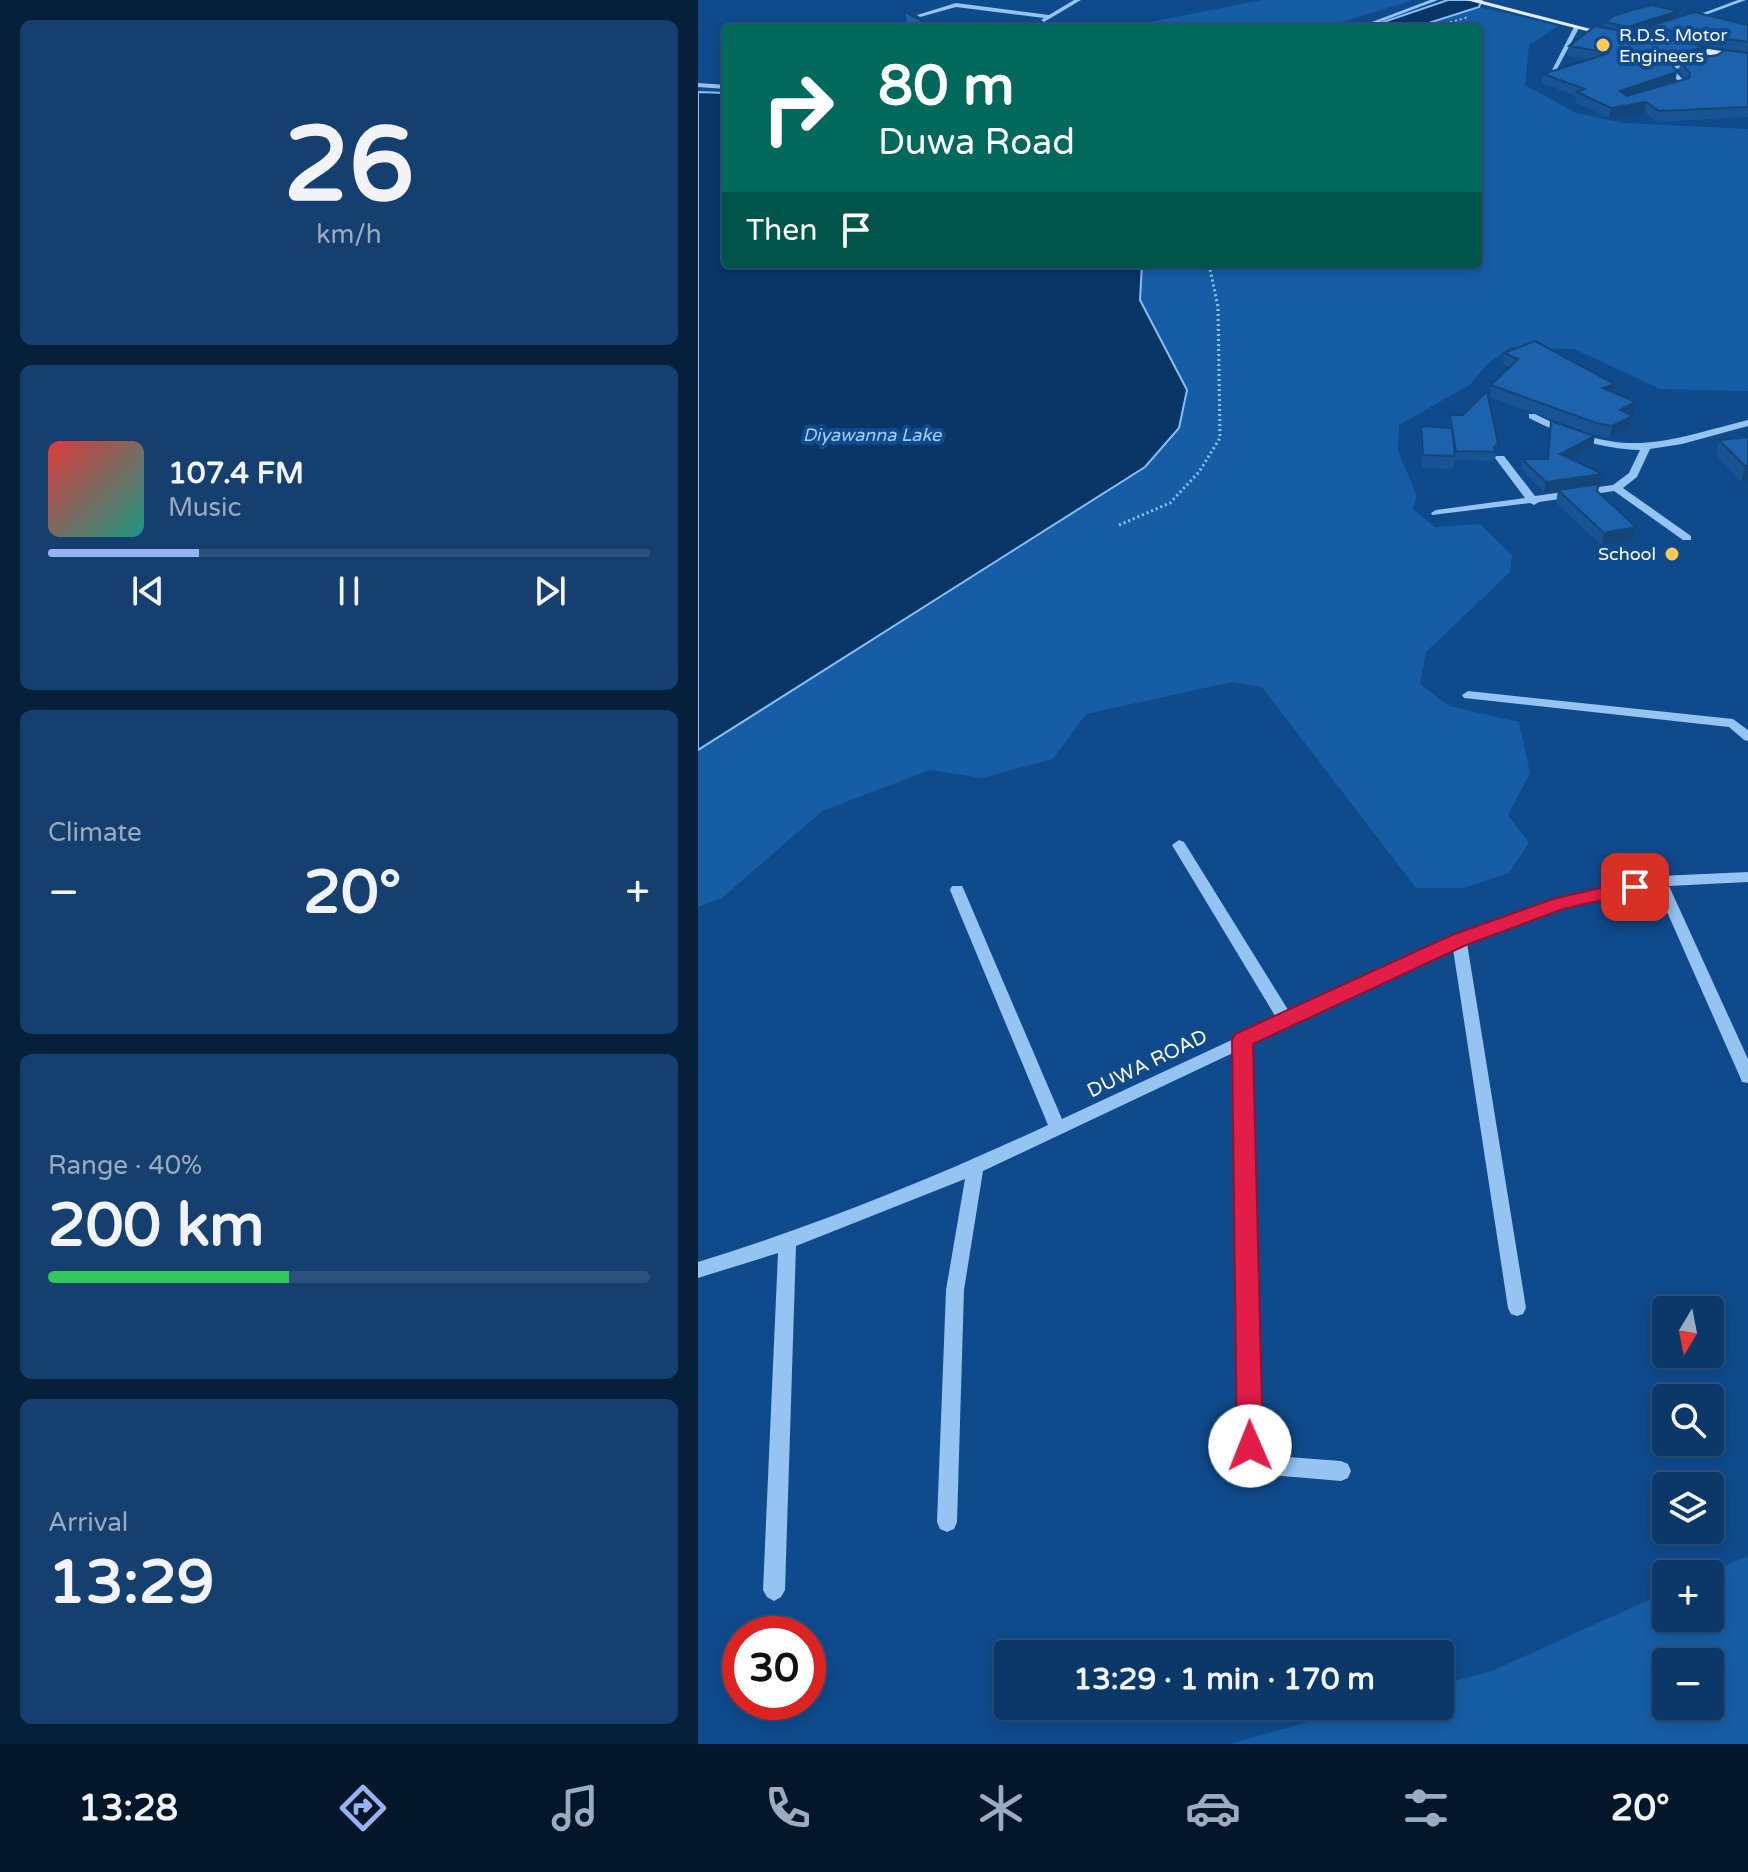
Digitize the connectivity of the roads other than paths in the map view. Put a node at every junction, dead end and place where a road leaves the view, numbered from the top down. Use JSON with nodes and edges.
{"nodes":[{"id":1,"x":1078,"y":0,"type":"edge"},
{"id":2,"x":1435,"y":0,"type":"edge"},
{"id":3,"x":1470,"y":0,"type":"edge"},
{"id":4,"x":1743,"y":0,"type":"edge"},
{"id":5,"x":920,"y":15,"type":"dead end"},
{"id":6,"x":1051,"y":17,"type":"junction"},
{"id":7,"x":1038,"y":24,"type":"edge"},
{"id":8,"x":1370,"y":24,"type":"edge"},
{"id":9,"x":1675,"y":24,"type":"edge"},
{"id":10,"x":1576,"y":28,"type":"junction"},
{"id":11,"x":1625,"y":38,"type":"edge"},
{"id":12,"x":1666,"y":45,"type":"edge"},
{"id":13,"x":1721,"y":55,"type":"junction"},
{"id":14,"x":1748,"y":58,"type":"edge"},
{"id":15,"x":1712,"y":61,"type":"edge"},
{"id":16,"x":1702,"y":63,"type":"edge"},
{"id":17,"x":1553,"y":71,"type":"edge"},
{"id":18,"x":698,"y":85,"type":"edge"},
{"id":19,"x":722,"y":87,"type":"edge"},
{"id":20,"x":1665,"y":91,"type":"edge"},
{"id":21,"x":1532,"y":416,"type":"edge"},
{"id":22,"x":1748,"y":423,"type":"edge"},
{"id":23,"x":1646,"y":447,"type":"junction"},
{"id":24,"x":1500,"y":458,"type":"dead end"},
{"id":25,"x":1616,"y":488,"type":"junction"},
{"id":26,"x":1534,"y":502,"type":"junction"},
{"id":27,"x":1436,"y":513,"type":"dead end"},
{"id":28,"x":1687,"y":538,"type":"dead end"},
{"id":29,"x":1468,"y":695,"type":"dead end"},
{"id":30,"x":1748,"y":737,"type":"edge"},
{"id":31,"x":1179,"y":845,"type":"dead end"},
{"id":32,"x":1748,"y":877,"type":"edge"},
{"id":33,"x":1660,"y":881,"type":"junction"},
{"id":34,"x":957,"y":890,"type":"dead end"},
{"id":35,"x":1459,"y":940,"type":"junction"},
{"id":36,"x":1286,"y":1020,"type":"junction"},
{"id":37,"x":1243,"y":1040,"type":"junction"},
{"id":38,"x":1748,"y":1077,"type":"edge"},
{"id":39,"x":1058,"y":1129,"type":"junction"},
{"id":40,"x":975,"y":1167,"type":"junction"},
{"id":41,"x":787,"y":1242,"type":"junction"},
{"id":42,"x":698,"y":1270,"type":"edge"},
{"id":43,"x":1517,"y":1308,"type":"dead end"},
{"id":44,"x":1341,"y":1471,"type":"dead end"},
{"id":45,"x":947,"y":1522,"type":"dead end"},
{"id":46,"x":774,"y":1590,"type":"dead end"}],
"edges":[{"from":1,"to":6,"type":"street"},
{"from":2,"to":8,"type":"street"},
{"from":3,"to":10,"type":"main road"},
{"from":4,"to":9,"type":"street"},
{"from":5,"to":6,"type":"street"},
{"from":6,"to":7,"type":"street"},
{"from":10,"to":11,"type":"main road"},
{"from":10,"to":17,"type":"street"},
{"from":12,"to":13,"type":"main road"},
{"from":13,"to":14,"type":"main road"},
{"from":13,"to":15,"type":"street"},
{"from":16,"to":20,"type":"street"},
{"from":18,"to":19,"type":"street"},
{"from":21,"to":23,"type":"street"},
{"from":22,"to":23,"type":"street"},
{"from":23,"to":25,"type":"street"},
{"from":24,"to":26,"type":"street"},
{"from":25,"to":26,"type":"street"},
{"from":25,"to":28,"type":"street"},
{"from":26,"to":27,"type":"street"},
{"from":29,"to":30,"type":"street"},
{"from":31,"to":36,"type":"street"},
{"from":32,"to":33,"type":"street","name":"DUWA ROAD"},
{"from":33,"to":35,"type":"street","name":"DUWA ROAD"},
{"from":33,"to":38,"type":"street"},
{"from":34,"to":39,"type":"street"},
{"from":35,"to":36,"type":"street","name":"DUWA ROAD"},
{"from":35,"to":43,"type":"street"},
{"from":36,"to":37,"type":"street","name":"DUWA ROAD"},
{"from":37,"to":39,"type":"street","name":"DUWA ROAD"},
{"from":37,"to":44,"type":"street"},
{"from":39,"to":40,"type":"street","name":"DUWA ROAD"},
{"from":40,"to":41,"type":"street","name":"DUWA ROAD"},
{"from":40,"to":45,"type":"street"},
{"from":41,"to":42,"type":"street","name":"DUWA ROAD"},
{"from":41,"to":46,"type":"street"}]}
